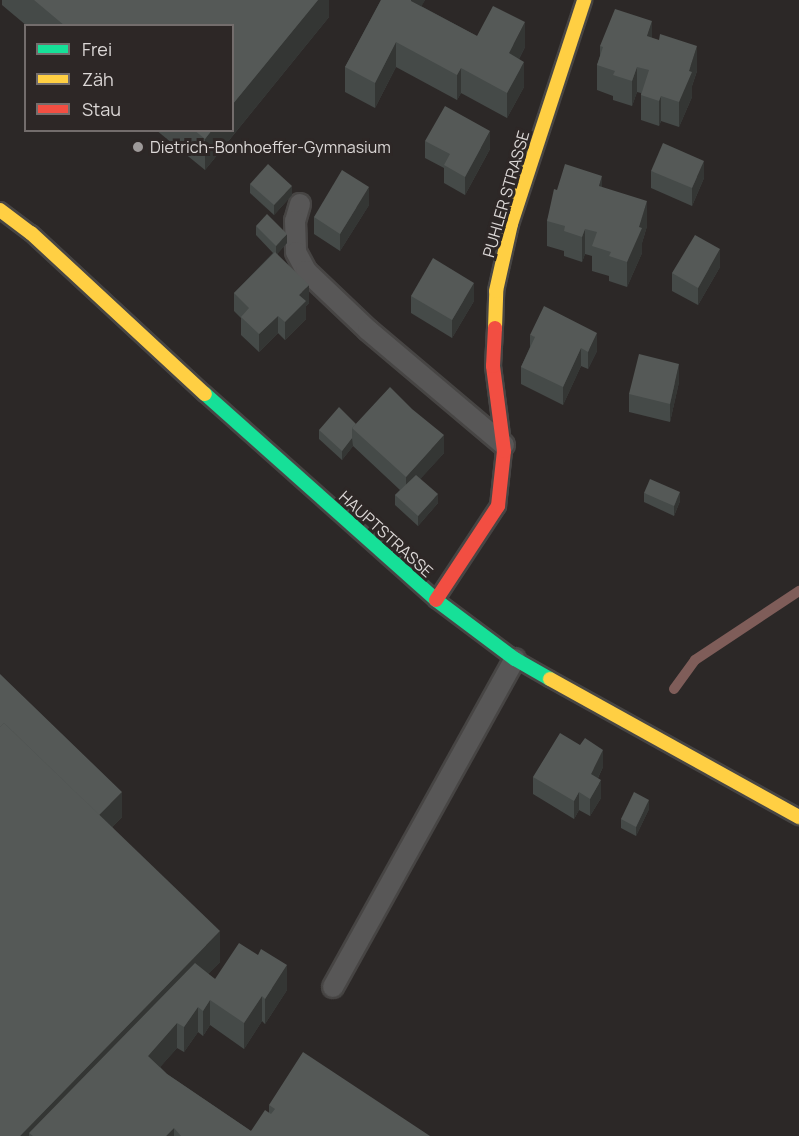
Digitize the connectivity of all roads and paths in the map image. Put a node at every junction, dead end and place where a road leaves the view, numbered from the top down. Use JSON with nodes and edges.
{"nodes":[{"id":1,"x":584,"y":0,"type":"edge"},
{"id":2,"x":300,"y":204,"type":"dead end"},
{"id":3,"x":0,"y":210,"type":"edge"},
{"id":4,"x":504,"y":445,"type":"junction"},
{"id":5,"x":436,"y":600,"type":"junction"},
{"id":6,"x":515,"y":659,"type":"junction"},
{"id":7,"x":799,"y":817,"type":"edge"},
{"id":8,"x":333,"y":987,"type":"dead end"}],
"edges":[{"from":1,"to":4,"type":"street","name":"PUHLER STRASSE"},
{"from":2,"to":4,"type":"lane"},
{"from":3,"to":5,"type":"street","name":"HAUPTSTRASSE"},
{"from":4,"to":5,"type":"street","name":"PUHLER STRASSE"},
{"from":5,"to":6,"type":"street","name":"HAUPTSTRASSE"},
{"from":6,"to":7,"type":"street","name":"HAUPTSTRASSE"},
{"from":6,"to":8,"type":"lane"}]}
